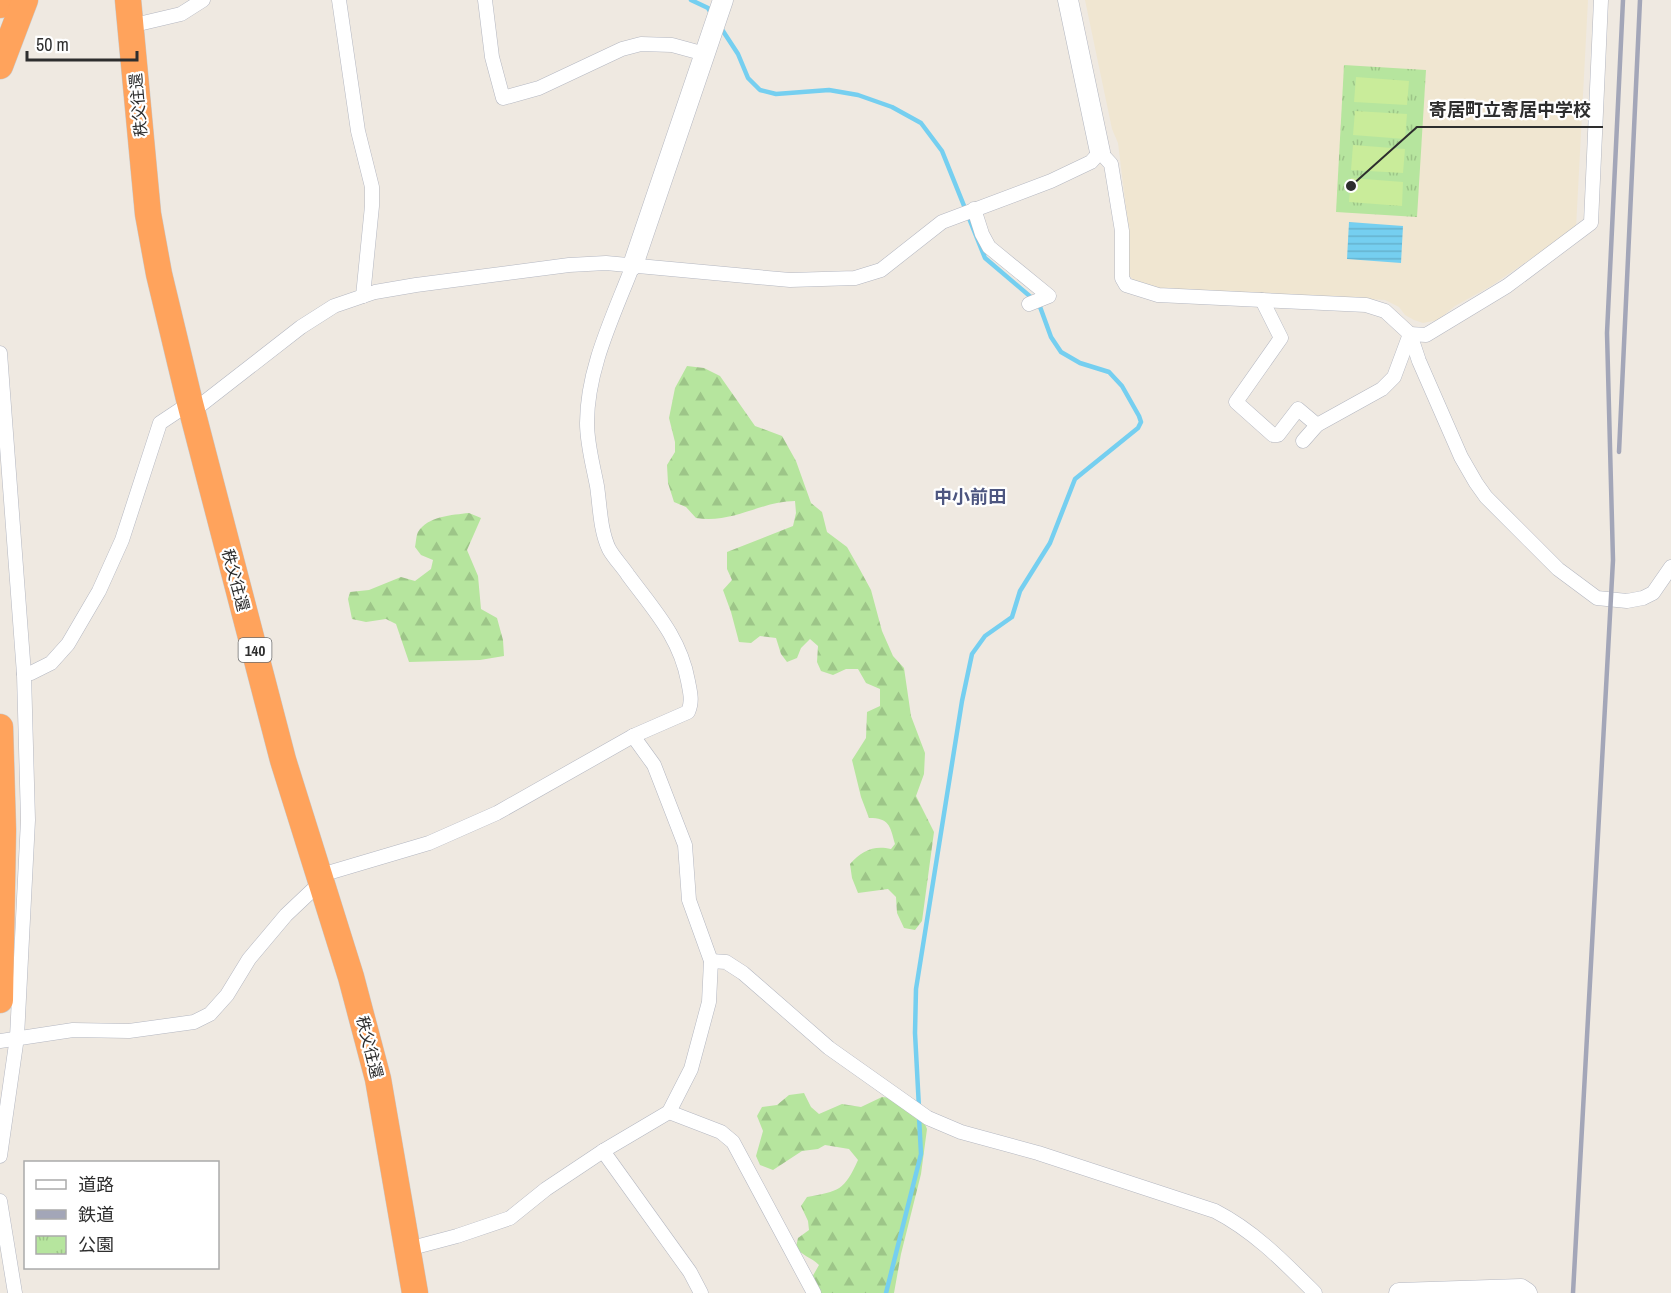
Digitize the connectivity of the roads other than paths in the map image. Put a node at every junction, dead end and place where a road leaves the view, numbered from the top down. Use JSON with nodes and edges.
{"nodes":[{"id":1,"x":2,"y":0,"type":"edge"},
{"id":2,"x":25,"y":0,"type":"edge"},
{"id":3,"x":128,"y":0,"type":"edge"},
{"id":4,"x":203,"y":0,"type":"edge"},
{"id":5,"x":339,"y":0,"type":"edge"},
{"id":6,"x":484,"y":0,"type":"edge"},
{"id":7,"x":723,"y":0,"type":"edge"},
{"id":8,"x":1068,"y":0,"type":"edge"},
{"id":9,"x":1601,"y":0,"type":"edge"},
{"id":10,"x":0,"y":5,"type":"edge"},
{"id":11,"x":130,"y":26,"type":"junction"},
{"id":12,"x":705,"y":54,"type":"junction"},
{"id":13,"x":1,"y":57,"type":"edge"},
{"id":14,"x":1100,"y":152,"type":"junction"},
{"id":15,"x":974,"y":209,"type":"junction"},
{"id":16,"x":633,"y":265,"type":"junction"},
{"id":17,"x":363,"y":296,"type":"junction"},
{"id":18,"x":1262,"y":300,"type":"junction"},
{"id":19,"x":1029,"y":304,"type":"dead end"},
{"id":20,"x":1410,"y":334,"type":"junction"},
{"id":21,"x":0,"y":353,"type":"edge"},
{"id":22,"x":191,"y":407,"type":"junction"},
{"id":23,"x":1317,"y":425,"type":"junction"},
{"id":24,"x":1303,"y":441,"type":"dead end"},
{"id":25,"x":1671,"y":567,"type":"edge"},
{"id":26,"x":24,"y":674,"type":"junction"},
{"id":27,"x":0,"y":727,"type":"edge"},
{"id":28,"x":633,"y":736,"type":"junction"},
{"id":29,"x":1,"y":752,"type":"edge"},
{"id":30,"x":322,"y":878,"type":"junction"},
{"id":31,"x":711,"y":961,"type":"junction"},
{"id":32,"x":0,"y":999,"type":"edge"},
{"id":33,"x":17,"y":1037,"type":"junction"},
{"id":34,"x":0,"y":1041,"type":"edge"},
{"id":35,"x":669,"y":1112,"type":"junction"},
{"id":36,"x":603,"y":1151,"type":"junction"},
{"id":37,"x":0,"y":1156,"type":"edge"},
{"id":38,"x":0,"y":1201,"type":"edge"},
{"id":39,"x":408,"y":1249,"type":"junction"},
{"id":40,"x":15,"y":1293,"type":"edge"},
{"id":41,"x":415,"y":1293,"type":"edge"},
{"id":42,"x":701,"y":1293,"type":"edge"},
{"id":43,"x":814,"y":1293,"type":"edge"},
{"id":44,"x":1315,"y":1293,"type":"edge"},
{"id":45,"x":1399,"y":1293,"type":"edge"},
{"id":46,"x":1527,"y":1293,"type":"edge"}],
"edges":[{"from":1,"to":10,"type":"highway"},
{"from":2,"to":13,"type":"highway"},
{"from":3,"to":11,"type":"highway","name":"秩父往還","number":"140"},
{"from":4,"to":11,"type":"street"},
{"from":5,"to":17,"type":"street"},
{"from":6,"to":12,"type":"street"},
{"from":7,"to":12,"type":"street"},
{"from":8,"to":14,"type":"street"},
{"from":9,"to":20,"type":"street"},
{"from":11,"to":22,"type":"highway","name":"秩父往還","number":"140"},
{"from":12,"to":16,"type":"street"},
{"from":14,"to":15,"type":"street"},
{"from":14,"to":18,"type":"street"},
{"from":15,"to":16,"type":"street"},
{"from":15,"to":19,"type":"street"},
{"from":16,"to":17,"type":"street"},
{"from":16,"to":28,"type":"street"},
{"from":17,"to":22,"type":"street"},
{"from":18,"to":20,"type":"street"},
{"from":18,"to":23,"type":"street"},
{"from":20,"to":23,"type":"street"},
{"from":20,"to":25,"type":"street"},
{"from":21,"to":26,"type":"street"},
{"from":22,"to":26,"type":"street"},
{"from":22,"to":30,"type":"highway","name":"秩父往還","number":"140"},
{"from":23,"to":24,"type":"street"},
{"from":26,"to":33,"type":"street"},
{"from":27,"to":29,"type":"highway"},
{"from":28,"to":30,"type":"street"},
{"from":28,"to":31,"type":"street"},
{"from":29,"to":32,"type":"highway"},
{"from":30,"to":33,"type":"street"},
{"from":30,"to":39,"type":"highway","name":"秩父往還","number":"140"},
{"from":31,"to":35,"type":"street"},
{"from":31,"to":44,"type":"street"},
{"from":33,"to":34,"type":"street"},
{"from":33,"to":37,"type":"street"},
{"from":35,"to":36,"type":"street"},
{"from":35,"to":43,"type":"street"},
{"from":36,"to":39,"type":"street"},
{"from":36,"to":42,"type":"street"},
{"from":38,"to":40,"type":"street"},
{"from":39,"to":41,"type":"highway","name":"秩父往還","number":"140"},
{"from":45,"to":46,"type":"street"}]}
